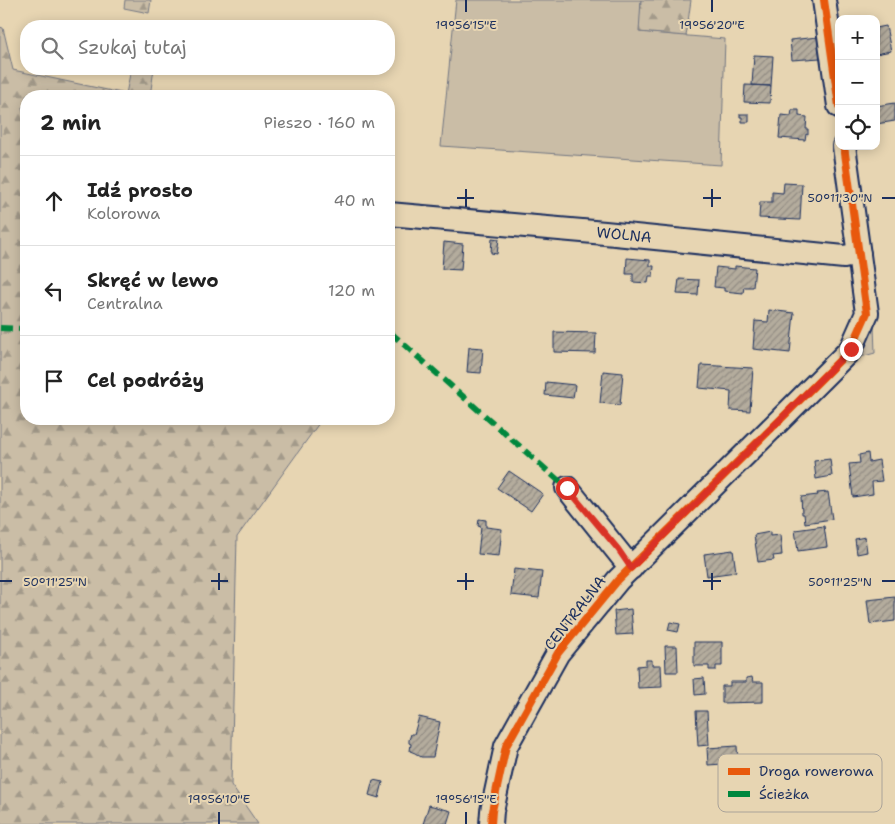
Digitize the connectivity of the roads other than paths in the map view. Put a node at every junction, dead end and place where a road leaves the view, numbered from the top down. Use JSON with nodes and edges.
{"nodes":[{"id":1,"x":824,"y":0,"type":"edge"},
{"id":2,"x":839,"y":105,"type":"edge"},
{"id":3,"x":845,"y":150,"type":"edge"},
{"id":4,"x":395,"y":215,"type":"edge"},
{"id":5,"x":859,"y":254,"type":"junction"},
{"id":6,"x":567,"y":488,"type":"dead end"},
{"id":7,"x":631,"y":568,"type":"junction"},
{"id":8,"x":491,"y":824,"type":"edge"}],
"edges":[{"from":1,"to":2,"type":"street"},
{"from":3,"to":5,"type":"street","name":"CENTRALNA"},
{"from":4,"to":5,"type":"street","name":"WOLNA"},
{"from":5,"to":7,"type":"street","name":"CENTRALNA"},
{"from":6,"to":7,"type":"street"},
{"from":7,"to":8,"type":"street","name":"CENTRALNA"}]}
